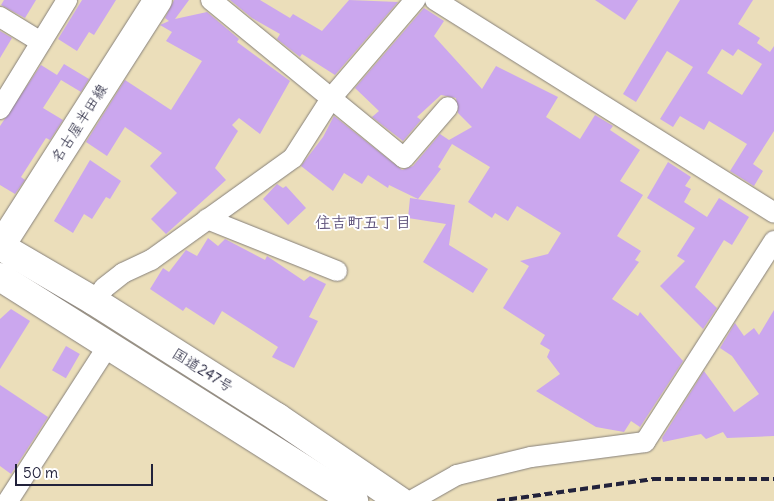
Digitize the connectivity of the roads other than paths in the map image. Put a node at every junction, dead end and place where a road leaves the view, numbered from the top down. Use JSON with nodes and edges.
{"nodes":[{"id":1,"x":158,"y":0,"type":"edge"},
{"id":2,"x":210,"y":0,"type":"edge"},
{"id":3,"x":415,"y":0,"type":"edge"},
{"id":4,"x":435,"y":0,"type":"edge"},
{"id":5,"x":63,"y":1,"type":"edge"},
{"id":6,"x":0,"y":17,"type":"edge"},
{"id":7,"x":41,"y":42,"type":"junction"},
{"id":8,"x":332,"y":97,"type":"junction"},
{"id":9,"x":448,"y":107,"type":"dead end"},
{"id":10,"x":0,"y":109,"type":"edge"},
{"id":11,"x":774,"y":213,"type":"edge"},
{"id":12,"x":207,"y":219,"type":"junction"},
{"id":13,"x":774,"y":241,"type":"edge"},
{"id":14,"x":0,"y":246,"type":"edge"},
{"id":15,"x":337,"y":271,"type":"dead end"},
{"id":16,"x":0,"y":276,"type":"edge"},
{"id":17,"x":94,"y":301,"type":"junction"},
{"id":18,"x":109,"y":344,"type":"junction"},
{"id":19,"x":8,"y":501,"type":"edge"},
{"id":20,"x":354,"y":501,"type":"edge"},
{"id":21,"x":400,"y":501,"type":"edge"},
{"id":22,"x":411,"y":501,"type":"edge"}],
"edges":[{"from":1,"to":14,"type":"main road","name":"名古屋半田線"},
{"from":2,"to":8,"type":"street"},
{"from":3,"to":8,"type":"street"},
{"from":4,"to":11,"type":"street"},
{"from":5,"to":7,"type":"street"},
{"from":6,"to":7,"type":"street"},
{"from":7,"to":10,"type":"street"},
{"from":8,"to":9,"type":"street"},
{"from":8,"to":12,"type":"street"},
{"from":12,"to":15,"type":"street"},
{"from":12,"to":17,"type":"street"},
{"from":13,"to":22,"type":"street"},
{"from":14,"to":17,"type":"main road","name":"国道247号"},
{"from":16,"to":18,"type":"main road","name":"国道247号"},
{"from":17,"to":21,"type":"main road","name":"国道247号"},
{"from":18,"to":19,"type":"street"},
{"from":18,"to":20,"type":"main road","name":"国道247号"}]}
